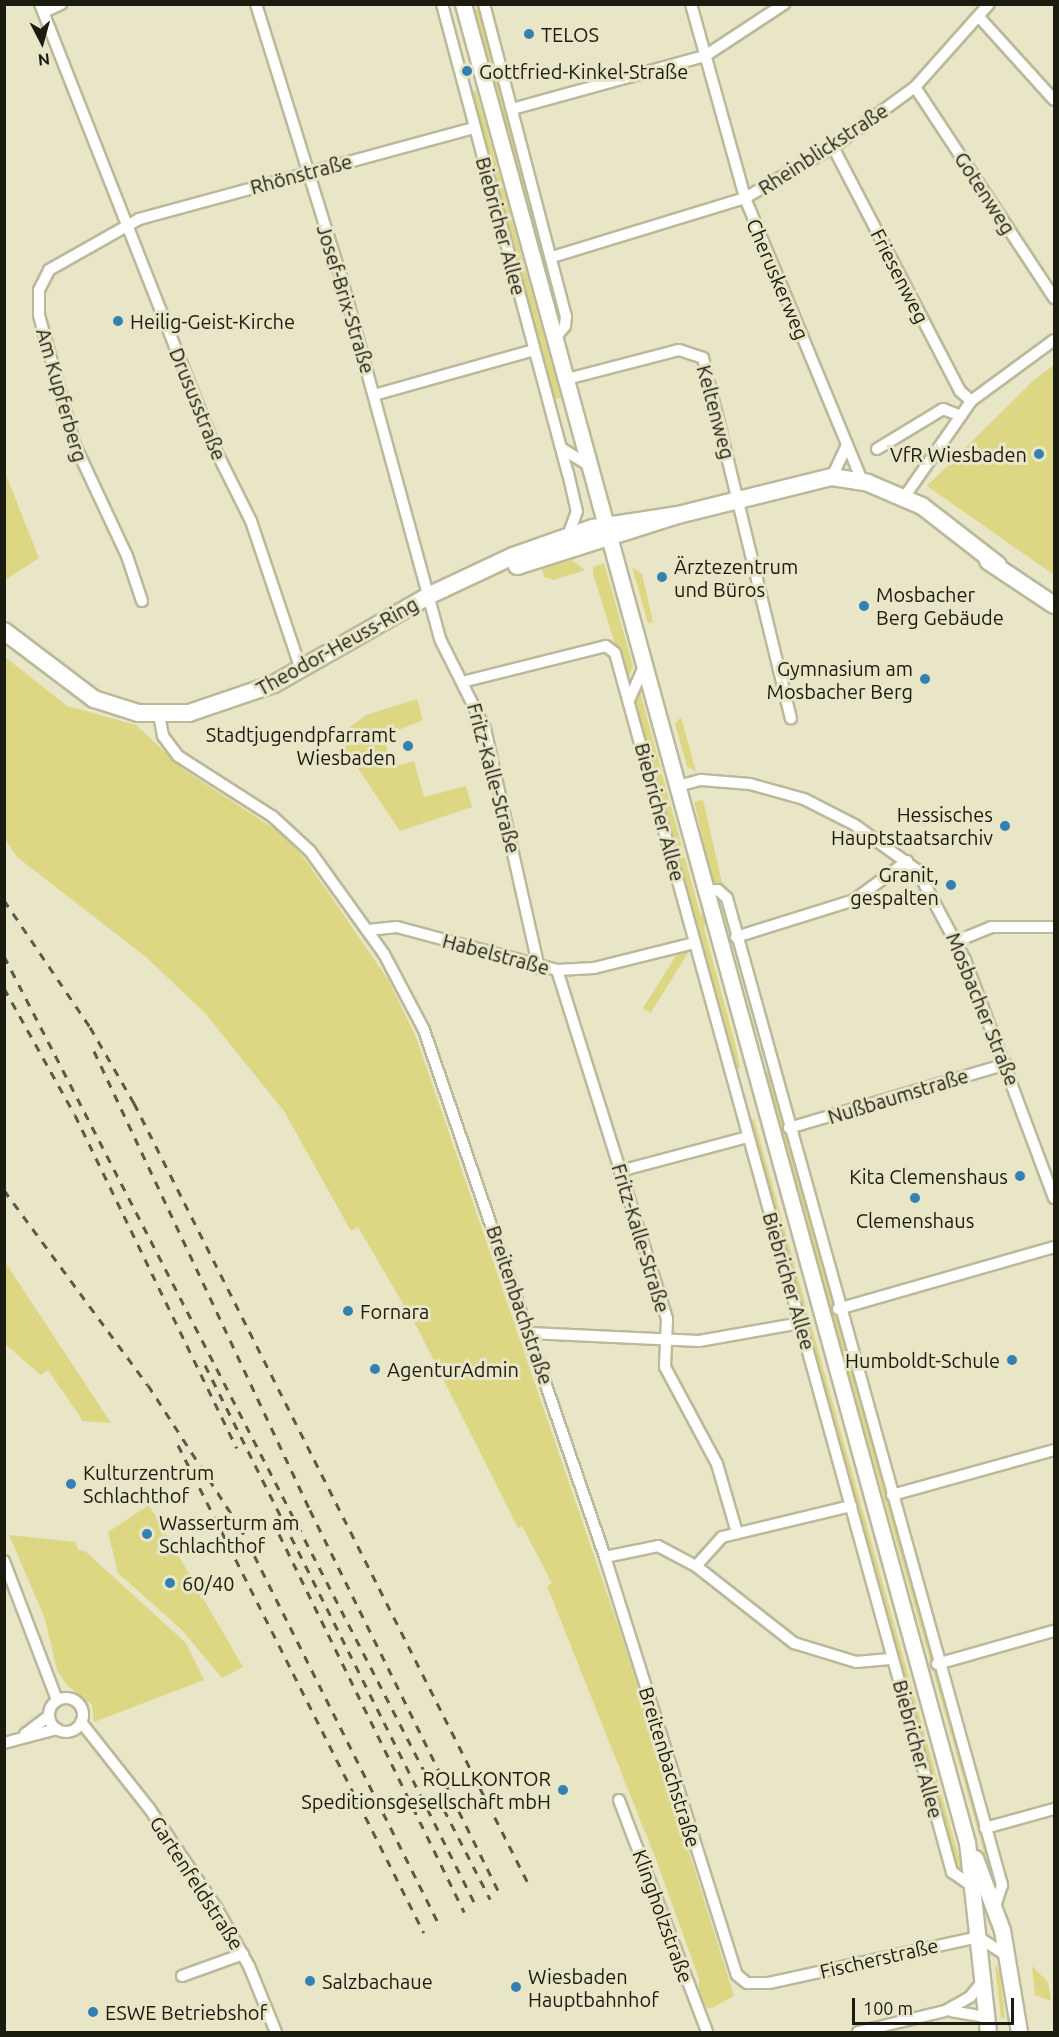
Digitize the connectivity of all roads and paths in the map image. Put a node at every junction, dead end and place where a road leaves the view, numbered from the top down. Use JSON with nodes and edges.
{"nodes":[{"id":1,"x":61,"y":4,"type":"edge"},
{"id":2,"x":256,"y":4,"type":"edge"},
{"id":3,"x":442,"y":4,"type":"edge"},
{"id":4,"x":463,"y":4,"type":"edge"},
{"id":5,"x":484,"y":4,"type":"edge"},
{"id":6,"x":690,"y":4,"type":"edge"},
{"id":7,"x":784,"y":4,"type":"edge"},
{"id":8,"x":989,"y":4,"type":"edge"},
{"id":9,"x":42,"y":8,"type":"edge"},
{"id":10,"x":980,"y":18,"type":"junction"},
{"id":11,"x":705,"y":56,"type":"junction"},
{"id":12,"x":915,"y":87,"type":"junction"},
{"id":13,"x":1054,"y":100,"type":"edge"},
{"id":14,"x":512,"y":109,"type":"junction"},
{"id":15,"x":475,"y":128,"type":"junction"},
{"id":16,"x":833,"y":147,"type":"junction"},
{"id":17,"x":307,"y":173,"type":"junction"},
{"id":18,"x":745,"y":198,"type":"junction"},
{"id":19,"x":128,"y":224,"type":"junction"},
{"id":20,"x":552,"y":257,"type":"junction"},
{"id":21,"x":1054,"y":298,"type":"edge"},
{"id":22,"x":554,"y":339,"type":"junction"},
{"id":23,"x":1054,"y":340,"type":"edge"},
{"id":24,"x":534,"y":351,"type":"junction"},
{"id":25,"x":567,"y":379,"type":"junction"},
{"id":26,"x":374,"y":395,"type":"junction"},
{"id":27,"x":971,"y":401,"type":"junction"},
{"id":28,"x":959,"y":415,"type":"junction"},
{"id":29,"x":848,"y":445,"type":"junction"},
{"id":30,"x":561,"y":447,"type":"junction"},
{"id":31,"x":877,"y":449,"type":"dead end"},
{"id":32,"x":591,"y":468,"type":"junction"},
{"id":33,"x":832,"y":477,"type":"junction"},
{"id":34,"x":862,"y":481,"type":"junction"},
{"id":35,"x":903,"y":499,"type":"junction"},
{"id":36,"x":738,"y":500,"type":"junction"},
{"id":37,"x":608,"y":532,"type":"junction"},
{"id":38,"x":568,"y":536,"type":"junction"},
{"id":39,"x":445,"y":588,"type":"junction"},
{"id":40,"x":428,"y":596,"type":"junction"},
{"id":41,"x":142,"y":601,"type":"dead end"},
{"id":42,"x":1054,"y":605,"type":"edge"},
{"id":43,"x":4,"y":631,"type":"edge"},
{"id":44,"x":644,"y":667,"type":"junction"},
{"id":45,"x":301,"y":670,"type":"junction"},
{"id":46,"x":462,"y":682,"type":"junction"},
{"id":47,"x":630,"y":698,"type":"junction"},
{"id":48,"x":159,"y":715,"type":"junction"},
{"id":49,"x":790,"y":718,"type":"dead end"},
{"id":50,"x":678,"y":786,"type":"junction"},
{"id":51,"x":907,"y":861,"type":"junction"},
{"id":52,"x":704,"y":891,"type":"junction"},
{"id":53,"x":1054,"y":927,"type":"edge"},
{"id":54,"x":368,"y":930,"type":"junction"},
{"id":55,"x":736,"y":937,"type":"junction"},
{"id":56,"x":957,"y":942,"type":"junction"},
{"id":57,"x":694,"y":943,"type":"junction"},
{"id":58,"x":539,"y":968,"type":"junction"},
{"id":59,"x":557,"y":970,"type":"junction"},
{"id":60,"x":1006,"y":1064,"type":"junction"},
{"id":61,"x":789,"y":1128,"type":"junction"},
{"id":62,"x":748,"y":1137,"type":"junction"},
{"id":63,"x":621,"y":1171,"type":"junction"},
{"id":64,"x":1054,"y":1198,"type":"edge"},
{"id":65,"x":1054,"y":1247,"type":"edge"},
{"id":66,"x":838,"y":1309,"type":"junction"},
{"id":67,"x":801,"y":1323,"type":"junction"},
{"id":68,"x":530,"y":1334,"type":"junction"},
{"id":69,"x":667,"y":1341,"type":"junction"},
{"id":70,"x":1054,"y":1450,"type":"edge"},
{"id":71,"x":892,"y":1496,"type":"junction"},
{"id":72,"x":851,"y":1506,"type":"junction"},
{"id":73,"x":737,"y":1533,"type":"junction"},
{"id":74,"x":605,"y":1557,"type":"junction"},
{"id":75,"x":4,"y":1561,"type":"edge"},
{"id":76,"x":696,"y":1566,"type":"junction"},
{"id":77,"x":1054,"y":1631,"type":"edge"},
{"id":78,"x":893,"y":1659,"type":"junction"},
{"id":79,"x":937,"y":1664,"type":"junction"},
{"id":80,"x":57,"y":1700,"type":"junction"},
{"id":81,"x":49,"y":1716,"type":"junction"},
{"id":82,"x":81,"y":1722,"type":"junction"},
{"id":83,"x":57,"y":1730,"type":"junction"},
{"id":84,"x":70,"y":1731,"type":"junction"},
{"id":85,"x":23,"y":1736,"type":"junction"},
{"id":86,"x":4,"y":1743,"type":"edge"},
{"id":87,"x":97,"y":1746,"type":"junction"},
{"id":88,"x":619,"y":1800,"type":"dead end"},
{"id":89,"x":1054,"y":1809,"type":"edge"},
{"id":90,"x":985,"y":1828,"type":"junction"},
{"id":91,"x":967,"y":1842,"type":"junction"},
{"id":92,"x":972,"y":1886,"type":"junction"},
{"id":93,"x":994,"y":1909,"type":"junction"},
{"id":94,"x":978,"y":1937,"type":"junction"},
{"id":95,"x":243,"y":1954,"type":"junction"},
{"id":96,"x":1009,"y":1958,"type":"junction"},
{"id":97,"x":182,"y":1976,"type":"dead end"},
{"id":98,"x":983,"y":1980,"type":"junction"},
{"id":99,"x":743,"y":1981,"type":"joint"},
{"id":100,"x":945,"y":2011,"type":"junction"},
{"id":101,"x":987,"y":2025,"type":"edge"},
{"id":102,"x":276,"y":2032,"type":"edge"},
{"id":103,"x":707,"y":2032,"type":"edge"},
{"id":104,"x":858,"y":2032,"type":"edge"},
{"id":105,"x":1019,"y":2032,"type":"edge"}],
"edges":[{"from":1,"to":9,"type":"street"},
{"from":2,"to":17,"type":"street","name":"Josef-Brix-Straße"},
{"from":3,"to":15,"type":"street","name":"Biebricher Allee"},
{"from":4,"to":22,"type":"main road","name":"Biebricher Allee"},
{"from":5,"to":14,"type":"street","name":"Biebricher Allee"},
{"from":6,"to":11,"type":"street","name":"Cheruskerweg"},
{"from":7,"to":11,"type":"street"},
{"from":8,"to":10,"type":"street","name":"Rheinblickstraße"},
{"from":9,"to":19,"type":"street","name":"Drususstraße"},
{"from":10,"to":12,"type":"street","name":"Rheinblickstraße"},
{"from":10,"to":13,"type":"street"},
{"from":11,"to":14,"type":"street"},
{"from":11,"to":18,"type":"street","name":"Cheruskerweg"},
{"from":12,"to":16,"type":"street","name":"Rheinblickstraße"},
{"from":12,"to":21,"type":"street","name":"Gotenweg"},
{"from":14,"to":20,"type":"street","name":"Biebricher Allee"},
{"from":15,"to":17,"type":"street","name":"Rhönstraße"},
{"from":15,"to":24,"type":"street","name":"Biebricher Allee"},
{"from":16,"to":18,"type":"street","name":"Rheinblickstraße"},
{"from":16,"to":27,"type":"street","name":"Friesenweg"},
{"from":17,"to":19,"type":"street","name":"Rhönstraße"},
{"from":17,"to":26,"type":"street","name":"Josef-Brix-Straße"},
{"from":18,"to":20,"type":"street","name":"Rheinblickstraße"},
{"from":18,"to":29,"type":"street","name":"Cheruskerweg"},
{"from":19,"to":41,"type":"street","name":"Am Kupferberg"},
{"from":19,"to":45,"type":"street","name":"Drususstraße"},
{"from":20,"to":22,"type":"street","name":"Biebricher Allee"},
{"from":22,"to":25,"type":"main road","name":"Biebricher Allee"},
{"from":23,"to":27,"type":"street"},
{"from":24,"to":26,"type":"street"},
{"from":24,"to":30,"type":"street","name":"Biebricher Allee"},
{"from":25,"to":32,"type":"main road","name":"Biebricher Allee"},
{"from":25,"to":36,"type":"street","name":"Keltenweg"},
{"from":26,"to":40,"type":"street","name":"Josef-Brix-Straße"},
{"from":27,"to":28,"type":"street"},
{"from":28,"to":31,"type":"street"},
{"from":28,"to":35,"type":"street"},
{"from":29,"to":33,"type":"street"},
{"from":29,"to":34,"type":"street","name":"Cheruskerweg"},
{"from":30,"to":32,"type":"street"},
{"from":30,"to":38,"type":"street","name":"Biebricher Allee"},
{"from":32,"to":37,"type":"main road","name":"Biebricher Allee"},
{"from":33,"to":34,"type":"main road"},
{"from":33,"to":36,"type":"main road"},
{"from":34,"to":35,"type":"main road"},
{"from":35,"to":42,"type":"main road"},
{"from":36,"to":37,"type":"main road"},
{"from":36,"to":49,"type":"street","name":"Keltenweg"},
{"from":37,"to":38,"type":"main road","name":"Theodor-Heuss-Ring"},
{"from":37,"to":39,"type":"main road","name":"Theodor-Heuss-Ring"},
{"from":37,"to":44,"type":"main road","name":"Biebricher Allee"},
{"from":38,"to":39,"type":"main road","name":"Theodor-Heuss-Ring"},
{"from":39,"to":40,"type":"main road","name":"Theodor-Heuss-Ring"},
{"from":40,"to":45,"type":"main road","name":"Theodor-Heuss-Ring"},
{"from":40,"to":46,"type":"street","name":"Fritz-Kalle-Straße"},
{"from":43,"to":48,"type":"main road","name":"Theodor-Heuss-Ring"},
{"from":44,"to":47,"type":"street"},
{"from":44,"to":50,"type":"main road","name":"Biebricher Allee"},
{"from":45,"to":48,"type":"main road","name":"Theodor-Heuss-Ring"},
{"from":46,"to":47,"type":"street","name":"Biebricher Allee"},
{"from":46,"to":58,"type":"street","name":"Fritz-Kalle-Straße"},
{"from":47,"to":57,"type":"street","name":"Biebricher Allee"},
{"from":48,"to":54,"type":"street","name":"Breitenbachstraße"},
{"from":50,"to":51,"type":"street","name":"Mosbacher Straße"},
{"from":50,"to":52,"type":"main road","name":"Biebricher Allee"},
{"from":51,"to":55,"type":"street"},
{"from":51,"to":56,"type":"street","name":"Mosbacher Straße"},
{"from":52,"to":55,"type":"street","name":"Biebricher Allee"},
{"from":52,"to":91,"type":"main road","name":"Biebricher Allee"},
{"from":53,"to":56,"type":"street"},
{"from":54,"to":58,"type":"street","name":"Habelstraße"},
{"from":54,"to":68,"type":"street","name":"Breitenbachstraße"},
{"from":55,"to":61,"type":"street","name":"Biebricher Allee"},
{"from":56,"to":60,"type":"street","name":"Mosbacher Straße"},
{"from":57,"to":59,"type":"street","name":"Habelstraße"},
{"from":57,"to":62,"type":"street","name":"Biebricher Allee"},
{"from":58,"to":59,"type":"street","name":"Habelstraße"},
{"from":59,"to":63,"type":"street","name":"Fritz-Kalle-Straße"},
{"from":60,"to":61,"type":"street","name":"Nußbaumstraße"},
{"from":60,"to":64,"type":"street","name":"Mosbacher Straße"},
{"from":61,"to":66,"type":"street","name":"Biebricher Allee"},
{"from":62,"to":63,"type":"street"},
{"from":62,"to":67,"type":"street","name":"Biebricher Allee"},
{"from":63,"to":69,"type":"street","name":"Fritz-Kalle-Straße"},
{"from":65,"to":66,"type":"street"},
{"from":66,"to":71,"type":"street","name":"Biebricher Allee"},
{"from":67,"to":69,"type":"street"},
{"from":67,"to":72,"type":"street","name":"Biebricher Allee"},
{"from":68,"to":69,"type":"street"},
{"from":68,"to":74,"type":"street","name":"Breitenbachstraße"},
{"from":69,"to":73,"type":"street","name":"Fritz-Kalle-Straße"},
{"from":70,"to":71,"type":"street"},
{"from":71,"to":79,"type":"street","name":"Biebricher Allee"},
{"from":72,"to":73,"type":"street"},
{"from":72,"to":78,"type":"street","name":"Biebricher Allee"},
{"from":73,"to":76,"type":"street"},
{"from":74,"to":76,"type":"street"},
{"from":74,"to":99,"type":"street","name":"Breitenbachstraße"},
{"from":75,"to":80,"type":"street"},
{"from":76,"to":78,"type":"street"},
{"from":77,"to":79,"type":"street"},
{"from":78,"to":92,"type":"street","name":"Biebricher Allee"},
{"from":79,"to":90,"type":"street","name":"Biebricher Allee"},
{"from":80,"to":81,"type":"street"},
{"from":80,"to":82,"type":"street"},
{"from":81,"to":83,"type":"street"},
{"from":81,"to":85,"type":"street"},
{"from":82,"to":84,"type":"street"},
{"from":82,"to":87,"type":"street","name":"Gartenfeldstraße"},
{"from":83,"to":84,"type":"street"},
{"from":83,"to":85,"type":"street"},
{"from":84,"to":87,"type":"street","name":"Gartenfeldstraße"},
{"from":85,"to":86,"type":"street"},
{"from":87,"to":95,"type":"street","name":"Gartenfeldstraße"},
{"from":88,"to":103,"type":"street","name":"Klingholzstraße"},
{"from":89,"to":90,"type":"street"},
{"from":90,"to":93,"type":"street","name":"Biebricher Allee"},
{"from":91,"to":92,"type":"main road","name":"Biebricher Allee"},
{"from":91,"to":93,"type":"main road","name":"Biebricher Allee"},
{"from":92,"to":94,"type":"main road","name":"Biebricher Allee"},
{"from":93,"to":96,"type":"main road","name":"Biebricher Allee"},
{"from":94,"to":96,"type":"street"},
{"from":94,"to":98,"type":"main road","name":"Biebricher Allee"},
{"from":94,"to":99,"type":"street","name":"Fischerstraße"},
{"from":95,"to":97,"type":"street"},
{"from":95,"to":102,"type":"street","name":"Gartenfeldstraße"},
{"from":96,"to":105,"type":"main road","name":"Biebricher Allee"},
{"from":98,"to":100,"type":"street"},
{"from":98,"to":101,"type":"main road","name":"Biebricher Allee"},
{"from":100,"to":101,"type":"street"},
{"from":100,"to":104,"type":"street"}]}
